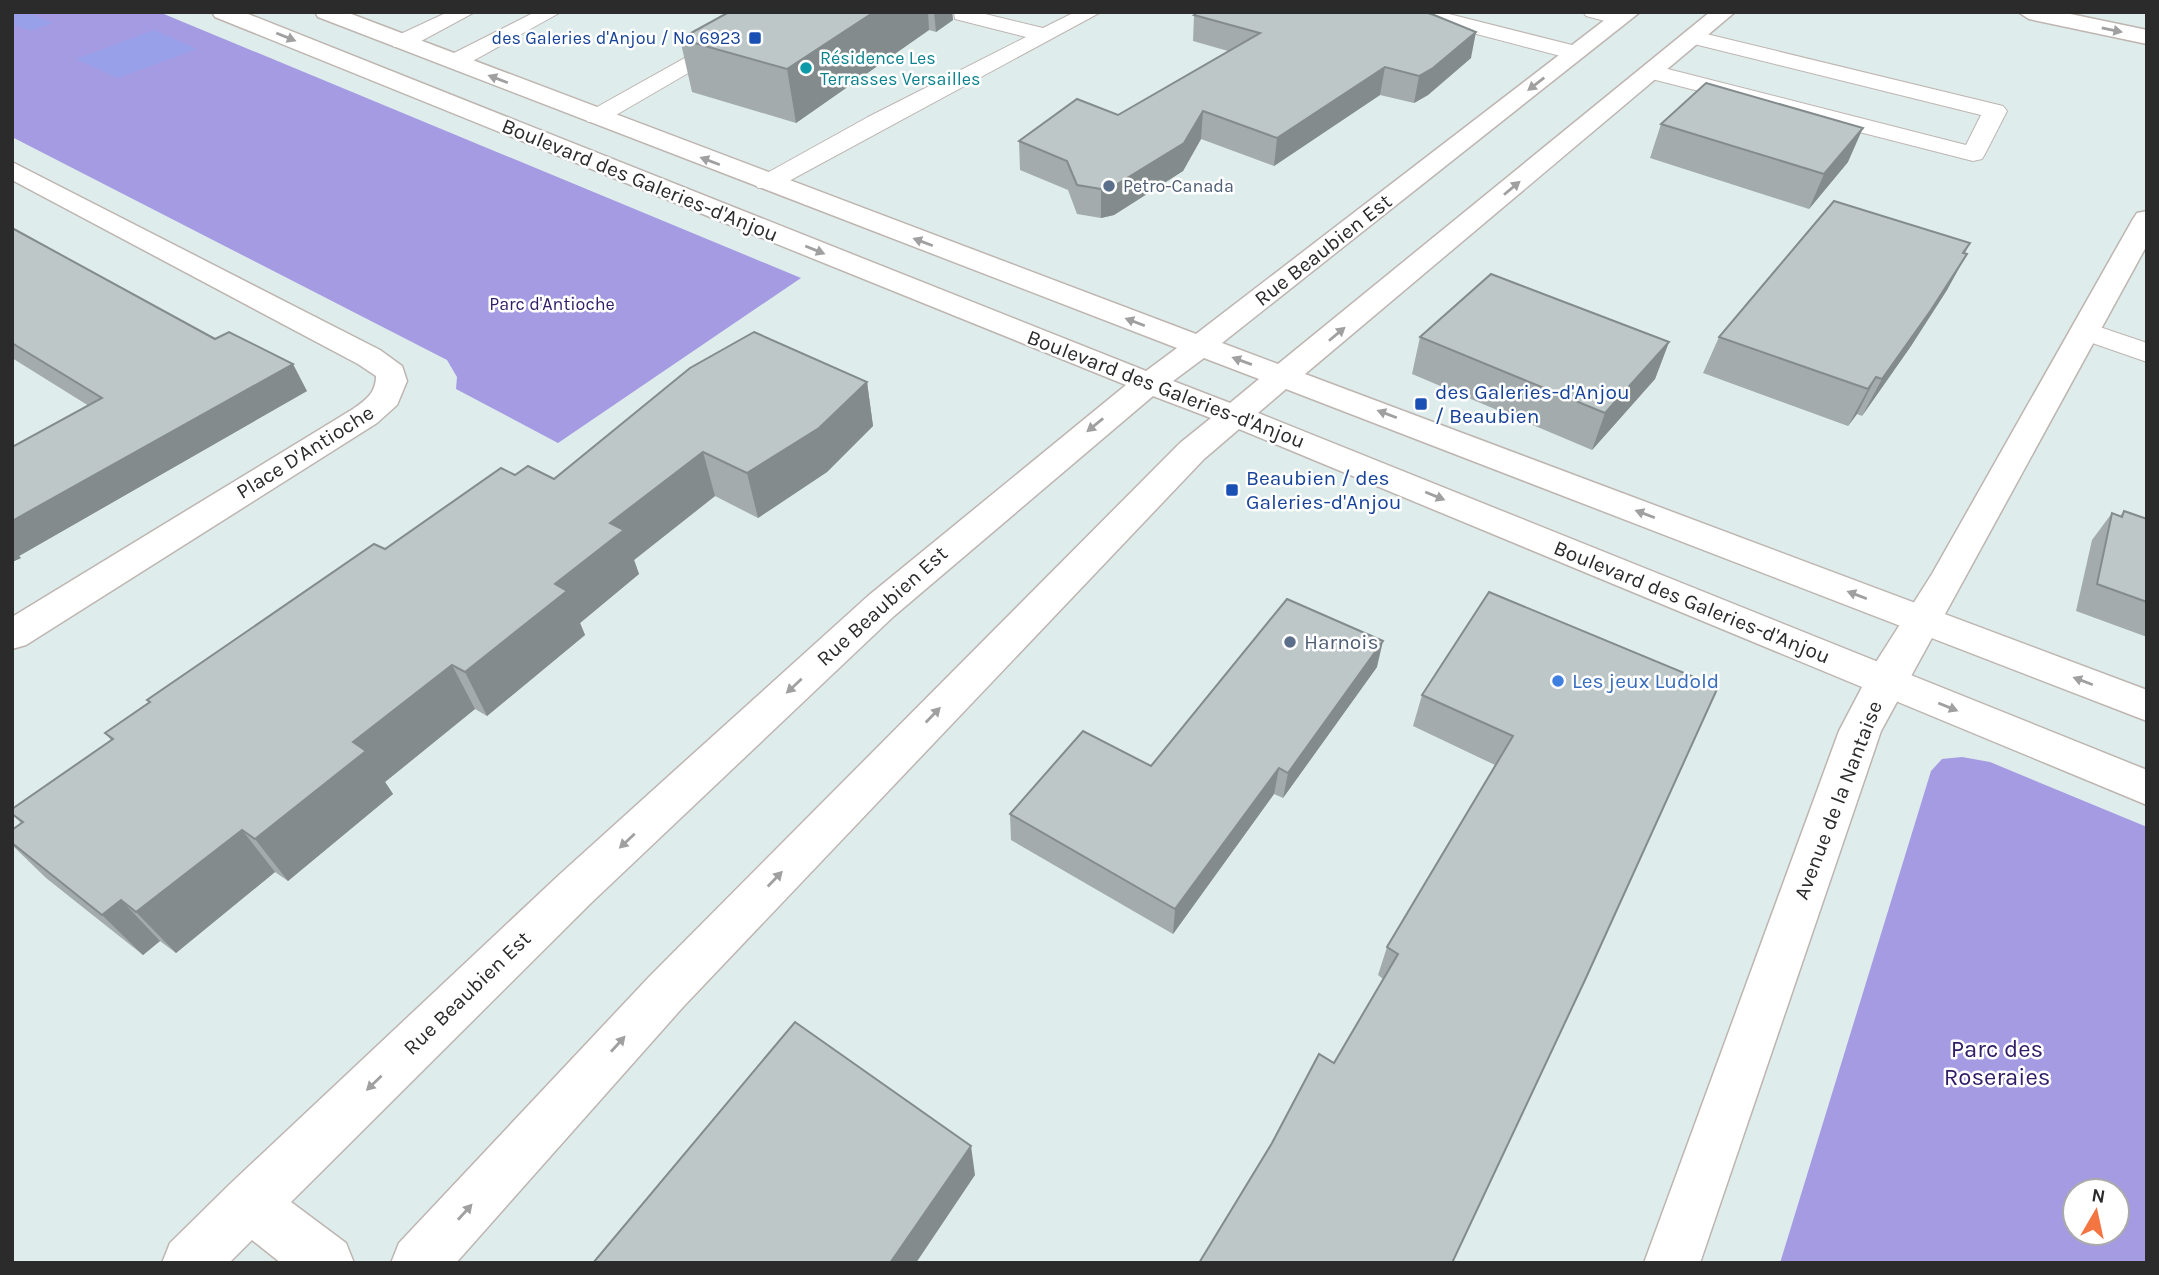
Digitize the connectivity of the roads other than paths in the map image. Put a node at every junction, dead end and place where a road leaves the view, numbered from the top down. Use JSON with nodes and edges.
{"nodes":[{"id":1,"x":223,"y":12,"type":"edge"},
{"id":2,"x":327,"y":12,"type":"edge"},
{"id":3,"x":465,"y":12,"type":"edge"},
{"id":4,"x":551,"y":12,"type":"edge"},
{"id":5,"x":783,"y":12,"type":"edge"},
{"id":6,"x":1091,"y":12,"type":"edge"},
{"id":7,"x":1415,"y":12,"type":"edge"},
{"id":8,"x":1593,"y":12,"type":"edge"},
{"id":9,"x":1724,"y":12,"type":"edge"},
{"id":10,"x":2029,"y":12,"type":"edge"},
{"id":11,"x":962,"y":15,"type":"dead end"},
{"id":12,"x":1624,"y":16,"type":"edge"},
{"id":13,"x":1045,"y":36,"type":"junction"},
{"id":14,"x":1694,"y":37,"type":"junction"},
{"id":15,"x":2147,"y":37,"type":"edge"},
{"id":16,"x":402,"y":41,"type":"junction"},
{"id":17,"x":1576,"y":53,"type":"junction"},
{"id":18,"x":454,"y":62,"type":"junction"},
{"id":19,"x":1652,"y":72,"type":"junction"},
{"id":20,"x":596,"y":117,"type":"junction"},
{"id":21,"x":12,"y":170,"type":"edge"},
{"id":22,"x":767,"y":183,"type":"junction"},
{"id":23,"x":2147,"y":219,"type":"edge"},
{"id":24,"x":2085,"y":331,"type":"junction"},
{"id":25,"x":1199,"y":346,"type":"junction"},
{"id":26,"x":2147,"y":353,"type":"edge"},
{"id":27,"x":1284,"y":377,"type":"junction"},
{"id":28,"x":1149,"y":383,"type":"junction"},
{"id":29,"x":1235,"y":416,"type":"junction"},
{"id":30,"x":1921,"y":620,"type":"junction"},
{"id":31,"x":12,"y":635,"type":"edge"},
{"id":32,"x":1885,"y":681,"type":"junction"},
{"id":33,"x":2147,"y":706,"type":"edge"},
{"id":34,"x":2147,"y":788,"type":"edge"},
{"id":35,"x":249,"y":1203,"type":"junction"},
{"id":36,"x":190,"y":1263,"type":"edge"},
{"id":37,"x":326,"y":1263,"type":"edge"},
{"id":38,"x":419,"y":1263,"type":"edge"},
{"id":39,"x":1672,"y":1263,"type":"edge"}],
"edges":[{"from":1,"to":28,"type":"street","name":"Boulevard des Galeries-d'Anjou","one_way":true},
{"from":2,"to":16,"type":"street","name":"Boulevard des Galeries-d'Anjou"},
{"from":3,"to":16,"type":"lane"},
{"from":4,"to":18,"type":"lane"},
{"from":5,"to":20,"type":"lane"},
{"from":6,"to":13,"type":"lane"},
{"from":7,"to":17,"type":"lane"},
{"from":8,"to":12,"type":"lane"},
{"from":9,"to":14,"type":"street"},
{"from":10,"to":15,"type":"street","one_way":true},
{"from":11,"to":13,"type":"lane"},
{"from":12,"to":17,"type":"street","name":"Rue Beaubien Est"},
{"from":13,"to":22,"type":"lane"},
{"from":14,"to":19,"type":"street"},
{"from":14,"to":19,"type":"lane"},
{"from":16,"to":18,"type":"street","name":"Boulevard des Galeries-d'Anjou"},
{"from":17,"to":25,"type":"street","name":"Rue Beaubien Est","one_way":true},
{"from":20,"to":18,"type":"street","name":"Boulevard des Galeries-d'Anjou","one_way":true},
{"from":27,"to":19,"type":"street","one_way":true},
{"from":22,"to":20,"type":"street","name":"Boulevard des Galeries-d'Anjou","one_way":true},
{"from":21,"to":31,"type":"street","name":"Place D'Antioche"},
{"from":25,"to":22,"type":"street","name":"Boulevard des Galeries-d'Anjou","one_way":true},
{"from":23,"to":24,"type":"street","name":"Avenue de la Nantaise"},
{"from":24,"to":26,"type":"lane"},
{"from":24,"to":30,"type":"street","name":"Avenue de la Nantaise"},
{"from":27,"to":25,"type":"street","name":"Boulevard des Galeries-d'Anjou","one_way":true},
{"from":25,"to":28,"type":"street","name":"Rue Beaubien Est"},
{"from":27,"to":29,"type":"street"},
{"from":30,"to":27,"type":"street","name":"Boulevard des Galeries-d'Anjou","one_way":true},
{"from":28,"to":29,"type":"street","name":"Boulevard des Galeries-d'Anjou"},
{"from":28,"to":35,"type":"street","name":"Rue Beaubien Est","one_way":true},
{"from":29,"to":32,"type":"street","name":"Boulevard des Galeries-d'Anjou","one_way":true},
{"from":38,"to":29,"type":"street","one_way":true},
{"from":30,"to":32,"type":"street","name":"Avenue de la Nantaise"},
{"from":33,"to":30,"type":"street","name":"Boulevard des Galeries-d'Anjou","one_way":true},
{"from":32,"to":34,"type":"street","name":"Boulevard des Galeries-d'Anjou","one_way":true},
{"from":32,"to":39,"type":"street","name":"Avenue de la Nantaise"},
{"from":35,"to":36,"type":"street","name":"Rue Beaubien Est"},
{"from":35,"to":37,"type":"street"}]}
